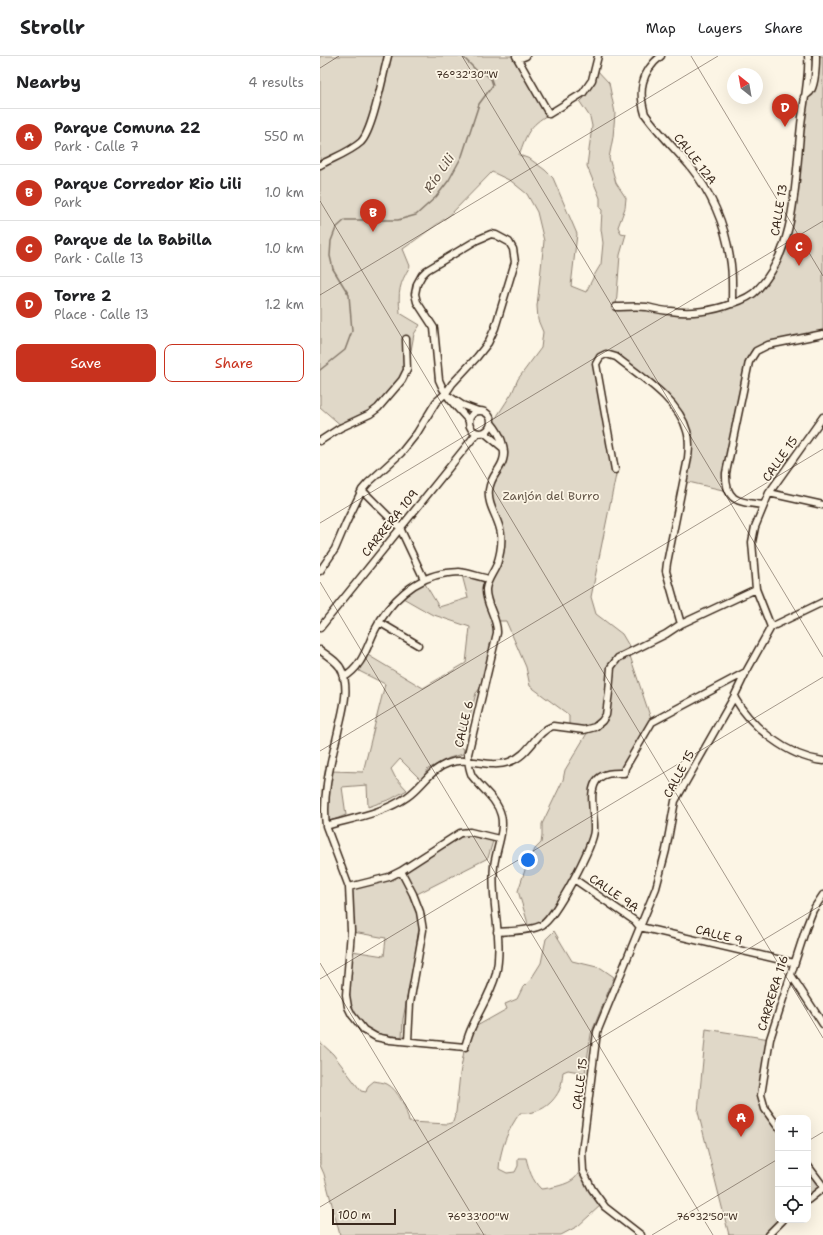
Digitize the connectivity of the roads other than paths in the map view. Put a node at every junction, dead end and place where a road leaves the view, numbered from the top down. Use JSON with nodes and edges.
{"nodes":[{"id":1,"x":388,"y":56,"type":"edge"},
{"id":2,"x":526,"y":56,"type":"edge"},
{"id":3,"x":598,"y":56,"type":"edge"},
{"id":4,"x":661,"y":56,"type":"edge"},
{"id":5,"x":808,"y":56,"type":"edge"},
{"id":6,"x":816,"y":56,"type":"edge"},
{"id":7,"x":517,"y":58,"type":"edge"},
{"id":8,"x":804,"y":97,"type":"junction"},
{"id":9,"x":320,"y":165,"type":"edge"},
{"id":10,"x":732,"y":304,"type":"junction"},
{"id":11,"x":616,"y":307,"type":"dead end"},
{"id":12,"x":823,"y":334,"type":"edge"},
{"id":13,"x":406,"y":339,"type":"dead end"},
{"id":14,"x":446,"y":393,"type":"junction"},
{"id":15,"x":478,"y":411,"type":"junction"},
{"id":16,"x":823,"y":417,"type":"edge"},
{"id":17,"x":469,"y":421,"type":"junction"},
{"id":18,"x":492,"y":424,"type":"junction"},
{"id":19,"x":477,"y":433,"type":"junction"},
{"id":20,"x":485,"y":433,"type":"junction"},
{"id":21,"x":320,"y":441,"type":"edge"},
{"id":22,"x":503,"y":448,"type":"junction"},
{"id":23,"x":615,"y":470,"type":"dead end"},
{"id":24,"x":362,"y":490,"type":"junction"},
{"id":25,"x":769,"y":493,"type":"junction"},
{"id":26,"x":764,"y":505,"type":"junction"},
{"id":27,"x":823,"y":505,"type":"edge"},
{"id":28,"x":400,"y":528,"type":"junction"},
{"id":29,"x":320,"y":571,"type":"edge"},
{"id":30,"x":424,"y":579,"type":"junction"},
{"id":31,"x":489,"y":579,"type":"junction"},
{"id":32,"x":756,"y":589,"type":"junction"},
{"id":33,"x":823,"y":602,"type":"edge"},
{"id":34,"x":379,"y":622,"type":"junction"},
{"id":35,"x":681,"y":624,"type":"junction"},
{"id":36,"x":771,"y":627,"type":"junction"},
{"id":37,"x":320,"y":628,"type":"edge"},
{"id":38,"x":418,"y":645,"type":"dead end"},
{"id":39,"x":320,"y":650,"type":"edge"},
{"id":40,"x":746,"y":672,"type":"junction"},
{"id":41,"x":343,"y":678,"type":"junction"},
{"id":42,"x":734,"y":697,"type":"junction"},
{"id":43,"x":740,"y":708,"type":"junction"},
{"id":44,"x":725,"y":712,"type":"junction"},
{"id":45,"x":468,"y":760,"type":"junction"},
{"id":46,"x":823,"y":761,"type":"edge"},
{"id":47,"x":326,"y":826,"type":"junction"},
{"id":48,"x":499,"y":839,"type":"junction"},
{"id":49,"x":401,"y":872,"type":"junction"},
{"id":50,"x":574,"y":880,"type":"junction"},
{"id":51,"x":349,"y":887,"type":"junction"},
{"id":52,"x":823,"y":895,"type":"edge"},
{"id":53,"x":640,"y":927,"type":"junction"},
{"id":54,"x":497,"y":932,"type":"junction"},
{"id":55,"x":794,"y":964,"type":"junction"},
{"id":56,"x":791,"y":975,"type":"junction"},
{"id":57,"x":823,"y":1024,"type":"edge"},
{"id":58,"x":408,"y":1041,"type":"junction"},
{"id":59,"x":775,"y":1123,"type":"edge"},
{"id":60,"x":811,"y":1170,"type":"edge"},
{"id":61,"x":823,"y":1187,"type":"edge"},
{"id":62,"x":811,"y":1197,"type":"edge"},
{"id":63,"x":780,"y":1223,"type":"edge"},
{"id":64,"x":641,"y":1235,"type":"edge"},
{"id":65,"x":768,"y":1235,"type":"edge"}],
"edges":[{"from":1,"to":9,"type":"street"},
{"from":2,"to":7,"type":"street"},
{"from":3,"to":7,"type":"street"},
{"from":4,"to":10,"type":"street","name":"CALLE 12A"},
{"from":5,"to":8,"type":"street","name":"CALLE 13"},
{"from":6,"to":8,"type":"street","name":"CALLE 13"},
{"from":8,"to":10,"type":"street","name":"CALLE 13"},
{"from":10,"to":11,"type":"street"},
{"from":12,"to":26,"type":"street"},
{"from":13,"to":21,"type":"street"},
{"from":14,"to":14,"type":"street"},
{"from":14,"to":15,"type":"street"},
{"from":14,"to":17,"type":"street"},
{"from":14,"to":24,"type":"street"},
{"from":15,"to":17,"type":"street"},
{"from":15,"to":18,"type":"street"},
{"from":16,"to":25,"type":"street","name":"CALLE 15"},
{"from":17,"to":19,"type":"street"},
{"from":18,"to":20,"type":"street"},
{"from":18,"to":22,"type":"street"},
{"from":19,"to":20,"type":"street"},
{"from":19,"to":28,"type":"street","name":"CARRERA 109"},
{"from":20,"to":22,"type":"street"},
{"from":22,"to":31,"type":"street","name":"CALLE 6"},
{"from":23,"to":35,"type":"street"},
{"from":24,"to":28,"type":"street"},
{"from":24,"to":29,"type":"street"},
{"from":25,"to":26,"type":"street","name":"CALLE 15"},
{"from":25,"to":27,"type":"street"},
{"from":26,"to":32,"type":"street","name":"CALLE 15"},
{"from":28,"to":30,"type":"street"},
{"from":28,"to":37,"type":"street","name":"CARRERA 109"},
{"from":30,"to":31,"type":"street"},
{"from":30,"to":34,"type":"street"},
{"from":31,"to":45,"type":"street","name":"CALLE 6"},
{"from":32,"to":35,"type":"street"},
{"from":32,"to":36,"type":"street","name":"CALLE 15"},
{"from":33,"to":36,"type":"street"},
{"from":34,"to":38,"type":"street"},
{"from":34,"to":41,"type":"street"},
{"from":35,"to":45,"type":"street"},
{"from":36,"to":40,"type":"street","name":"CALLE 15"},
{"from":39,"to":41,"type":"street"},
{"from":40,"to":42,"type":"street","name":"CALLE 15"},
{"from":40,"to":50,"type":"street"},
{"from":41,"to":47,"type":"street"},
{"from":42,"to":43,"type":"street"},
{"from":42,"to":44,"type":"street","name":"CALLE 15"},
{"from":43,"to":44,"type":"street"},
{"from":43,"to":46,"type":"street"},
{"from":44,"to":53,"type":"street","name":"CALLE 15"},
{"from":45,"to":47,"type":"street"},
{"from":45,"to":48,"type":"street","name":"CALLE 6"},
{"from":47,"to":51,"type":"street"},
{"from":48,"to":49,"type":"street"},
{"from":48,"to":54,"type":"street","name":"CALLE 6"},
{"from":49,"to":51,"type":"street"},
{"from":49,"to":58,"type":"street"},
{"from":50,"to":53,"type":"street","name":"CALLE 9A"},
{"from":50,"to":54,"type":"street"},
{"from":51,"to":58,"type":"street"},
{"from":52,"to":55,"type":"street","name":"CARRERA 116"},
{"from":53,"to":55,"type":"street","name":"CALLE 9"},
{"from":53,"to":64,"type":"street","name":"CALLE 15"},
{"from":54,"to":58,"type":"street","name":"CALLE 6"},
{"from":55,"to":56,"type":"street","name":"CARRERA 116"},
{"from":56,"to":57,"type":"street"},
{"from":56,"to":59,"type":"street","name":"CARRERA 116"},
{"from":60,"to":61,"type":"street"},
{"from":61,"to":62,"type":"street"},
{"from":63,"to":65,"type":"street"}]}
